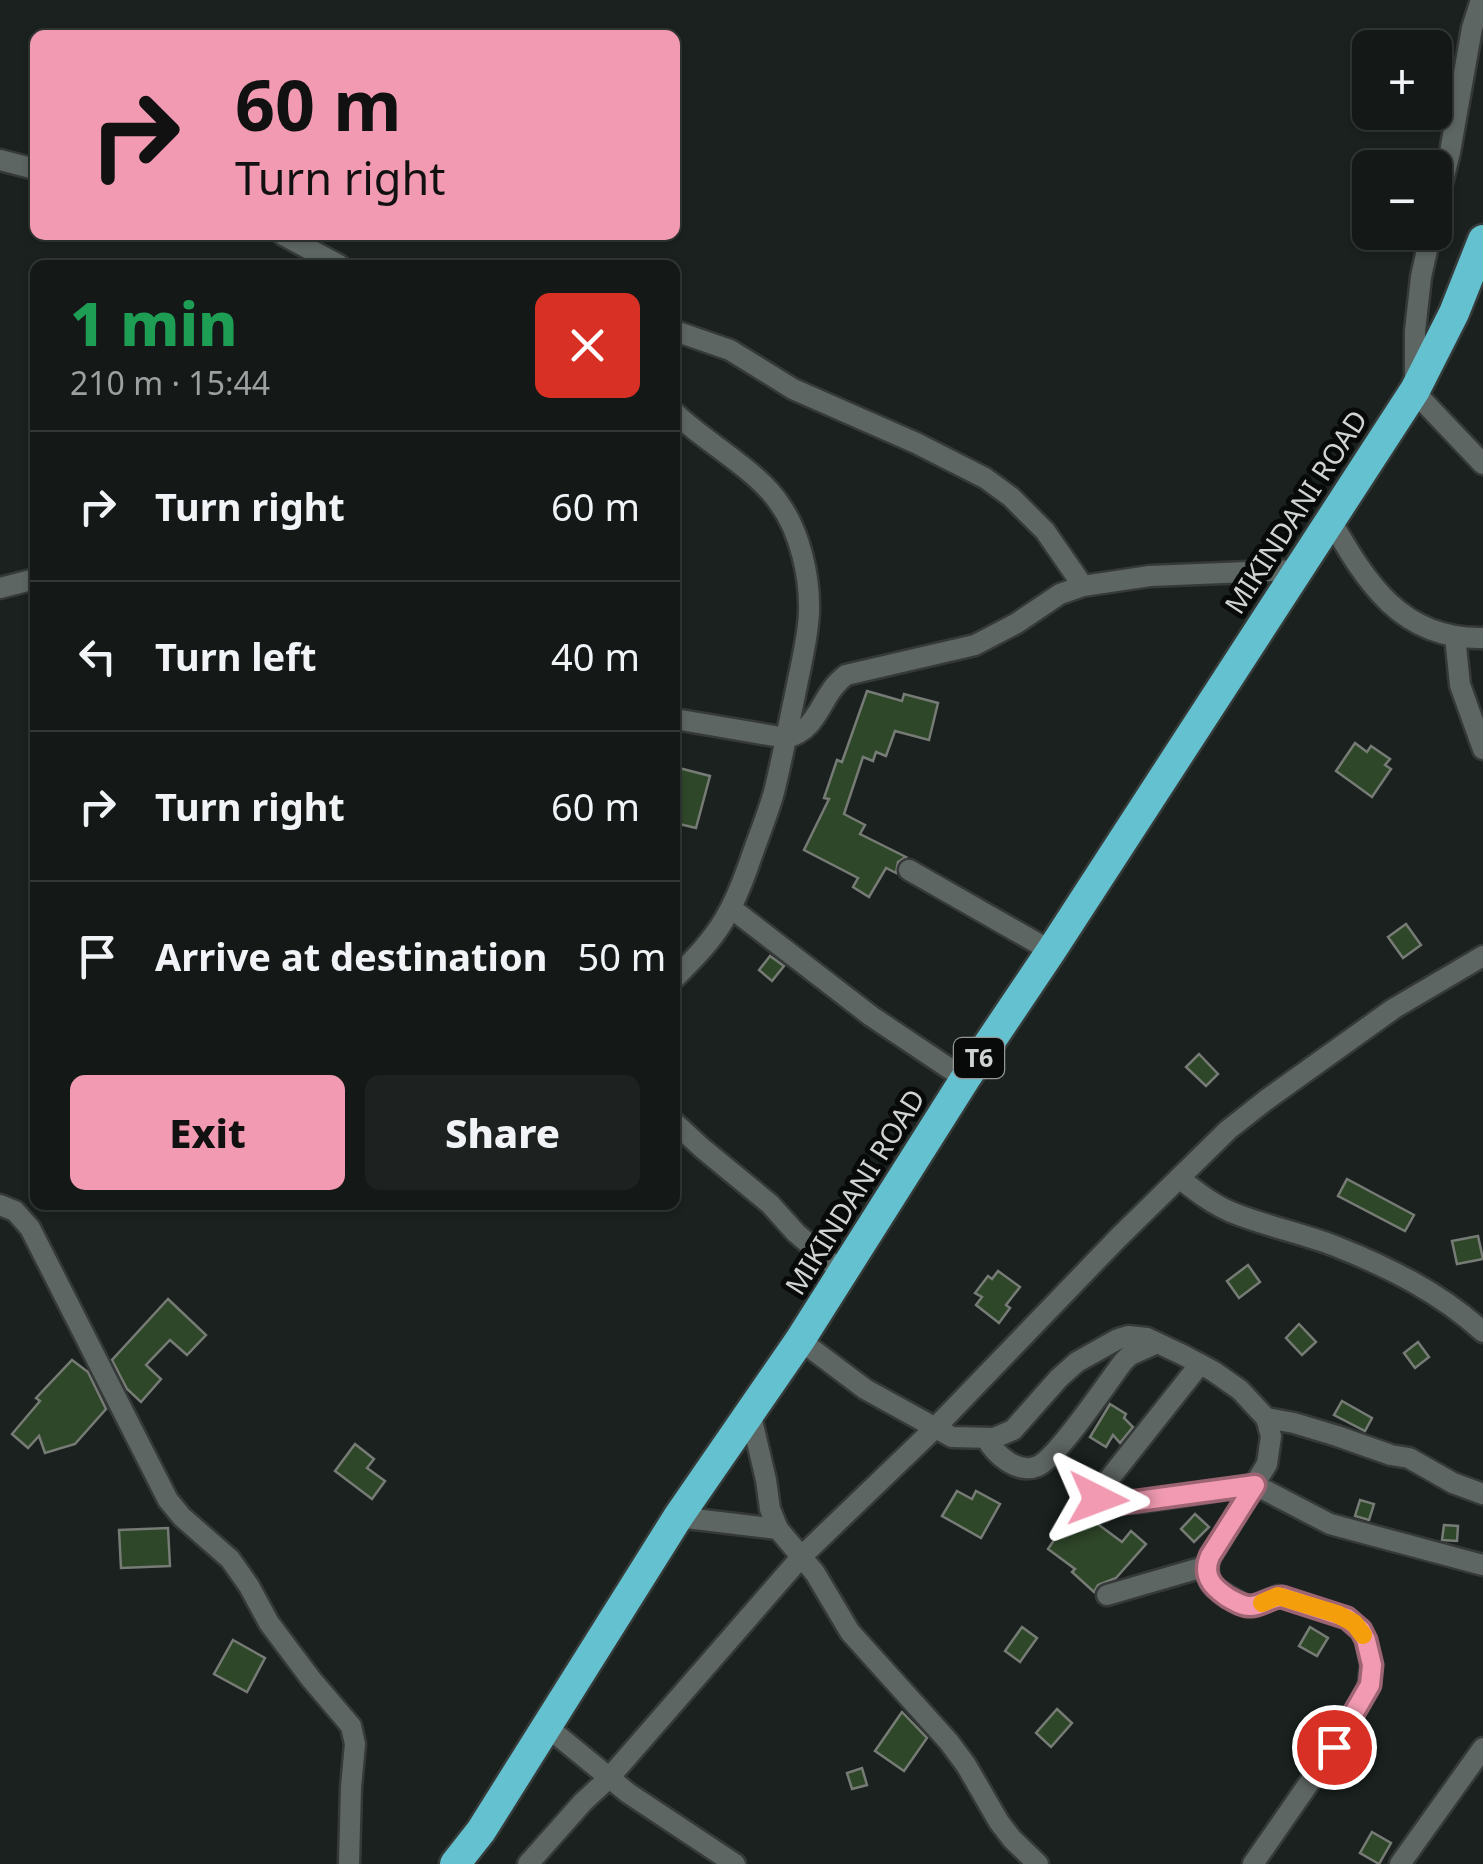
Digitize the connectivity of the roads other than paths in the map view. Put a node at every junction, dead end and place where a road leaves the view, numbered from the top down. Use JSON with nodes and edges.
{"nodes":[{"id":1,"x":1481,"y":0,"type":"edge"},
{"id":2,"x":1450,"y":150,"type":"edge"},
{"id":3,"x":0,"y":160,"type":"edge"},
{"id":4,"x":30,"y":167,"type":"edge"},
{"id":5,"x":292,"y":240,"type":"edge"},
{"id":6,"x":1483,"y":240,"type":"edge"},
{"id":7,"x":1426,"y":250,"type":"edge"},
{"id":8,"x":330,"y":260,"type":"edge"},
{"id":9,"x":680,"y":333,"type":"edge"},
{"id":10,"x":1415,"y":390,"type":"junction"},
{"id":11,"x":680,"y":419,"type":"edge"},
{"id":12,"x":1483,"y":464,"type":"edge"},
{"id":13,"x":1330,"y":519,"type":"junction"},
{"id":14,"x":1297,"y":570,"type":"junction"},
{"id":15,"x":30,"y":580,"type":"edge"},
{"id":16,"x":1082,"y":586,"type":"junction"},
{"id":17,"x":0,"y":588,"type":"edge"},
{"id":18,"x":1454,"y":636,"type":"junction"},
{"id":19,"x":1483,"y":638,"type":"edge"},
{"id":20,"x":680,"y":720,"type":"edge"},
{"id":21,"x":786,"y":738,"type":"junction"},
{"id":22,"x":1483,"y":749,"type":"edge"},
{"id":23,"x":909,"y":870,"type":"dead end"},
{"id":24,"x":730,"y":908,"type":"junction"},
{"id":25,"x":1051,"y":951,"type":"junction"},
{"id":26,"x":1483,"y":956,"type":"edge"},
{"id":27,"x":680,"y":972,"type":"edge"},
{"id":28,"x":965,"y":1079,"type":"junction"},
{"id":29,"x":680,"y":1128,"type":"edge"},
{"id":30,"x":1179,"y":1178,"type":"junction"},
{"id":31,"x":0,"y":1205,"type":"edge"},
{"id":32,"x":843,"y":1273,"type":"junction"},
{"id":33,"x":1483,"y":1332,"type":"edge"},
{"id":34,"x":800,"y":1340,"type":"junction"},
{"id":35,"x":1156,"y":1342,"type":"junction"},
{"id":36,"x":1200,"y":1364,"type":"junction"},
{"id":37,"x":750,"y":1412,"type":"junction"},
{"id":38,"x":1266,"y":1418,"type":"junction"},
{"id":39,"x":935,"y":1428,"type":"junction"},
{"id":40,"x":986,"y":1438,"type":"junction"},
{"id":41,"x":1255,"y":1485,"type":"junction"},
{"id":42,"x":1483,"y":1494,"type":"edge"},
{"id":43,"x":678,"y":1517,"type":"junction"},
{"id":44,"x":778,"y":1529,"type":"junction"},
{"id":45,"x":802,"y":1556,"type":"junction"},
{"id":46,"x":1483,"y":1564,"type":"edge"},
{"id":47,"x":1207,"y":1566,"type":"junction"},
{"id":48,"x":1108,"y":1595,"type":"dead end"},
{"id":49,"x":546,"y":1725,"type":"junction"},
{"id":50,"x":1483,"y":1748,"type":"edge"},
{"id":51,"x":609,"y":1778,"type":"junction"},
{"id":52,"x":349,"y":1864,"type":"edge"},
{"id":53,"x":455,"y":1864,"type":"edge"},
{"id":54,"x":528,"y":1864,"type":"edge"},
{"id":55,"x":735,"y":1864,"type":"edge"},
{"id":56,"x":1038,"y":1864,"type":"edge"},
{"id":57,"x":1253,"y":1864,"type":"edge"},
{"id":58,"x":1400,"y":1864,"type":"edge"}],
"edges":[{"from":1,"to":2,"type":"street"},
{"from":3,"to":4,"type":"street"},
{"from":5,"to":8,"type":"street"},
{"from":6,"to":10,"type":"highway","name":"MIKINDANI ROAD","number":"T6"},
{"from":7,"to":10,"type":"street"},
{"from":9,"to":16,"type":"street"},
{"from":10,"to":12,"type":"street"},
{"from":10,"to":13,"type":"highway","name":"MIKINDANI ROAD","number":"T6"},
{"from":11,"to":21,"type":"street"},
{"from":13,"to":14,"type":"highway","name":"MIKINDANI ROAD","number":"T6"},
{"from":13,"to":18,"type":"street"},
{"from":14,"to":16,"type":"street"},
{"from":14,"to":25,"type":"highway","name":"MIKINDANI ROAD","number":"T6"},
{"from":15,"to":17,"type":"street"},
{"from":16,"to":21,"type":"street"},
{"from":18,"to":19,"type":"street"},
{"from":18,"to":22,"type":"street"},
{"from":20,"to":21,"type":"street"},
{"from":21,"to":24,"type":"street"},
{"from":23,"to":25,"type":"street"},
{"from":24,"to":27,"type":"street"},
{"from":24,"to":28,"type":"street"},
{"from":25,"to":28,"type":"highway","name":"MIKINDANI ROAD","number":"T6"},
{"from":26,"to":30,"type":"street"},
{"from":28,"to":32,"type":"highway","name":"MIKINDANI ROAD","number":"T6"},
{"from":29,"to":32,"type":"street"},
{"from":30,"to":33,"type":"street"},
{"from":30,"to":39,"type":"street"},
{"from":31,"to":52,"type":"street"},
{"from":32,"to":34,"type":"highway","name":"MIKINDANI ROAD","number":"T6"},
{"from":34,"to":37,"type":"highway","name":"MIKINDANI ROAD","number":"T6"},
{"from":34,"to":39,"type":"street"},
{"from":35,"to":36,"type":"street"},
{"from":35,"to":40,"type":"street"},
{"from":35,"to":40,"type":"street"},
{"from":36,"to":38,"type":"street"},
{"from":36,"to":41,"type":"street"},
{"from":37,"to":43,"type":"highway","name":"MIKINDANI ROAD","number":"T6"},
{"from":37,"to":44,"type":"street"},
{"from":38,"to":41,"type":"street"},
{"from":38,"to":42,"type":"street"},
{"from":39,"to":40,"type":"street"},
{"from":39,"to":45,"type":"street"},
{"from":41,"to":46,"type":"street"},
{"from":41,"to":47,"type":"street"},
{"from":43,"to":44,"type":"street"},
{"from":43,"to":49,"type":"highway","name":"MIKINDANI ROAD","number":"T6"},
{"from":44,"to":45,"type":"street"},
{"from":45,"to":51,"type":"street"},
{"from":45,"to":56,"type":"street"},
{"from":47,"to":48,"type":"street"},
{"from":47,"to":57,"type":"street"},
{"from":49,"to":51,"type":"street"},
{"from":49,"to":53,"type":"highway","name":"MIKINDANI ROAD","number":"T6"},
{"from":50,"to":58,"type":"street"},
{"from":51,"to":54,"type":"street"},
{"from":51,"to":55,"type":"street"}]}
